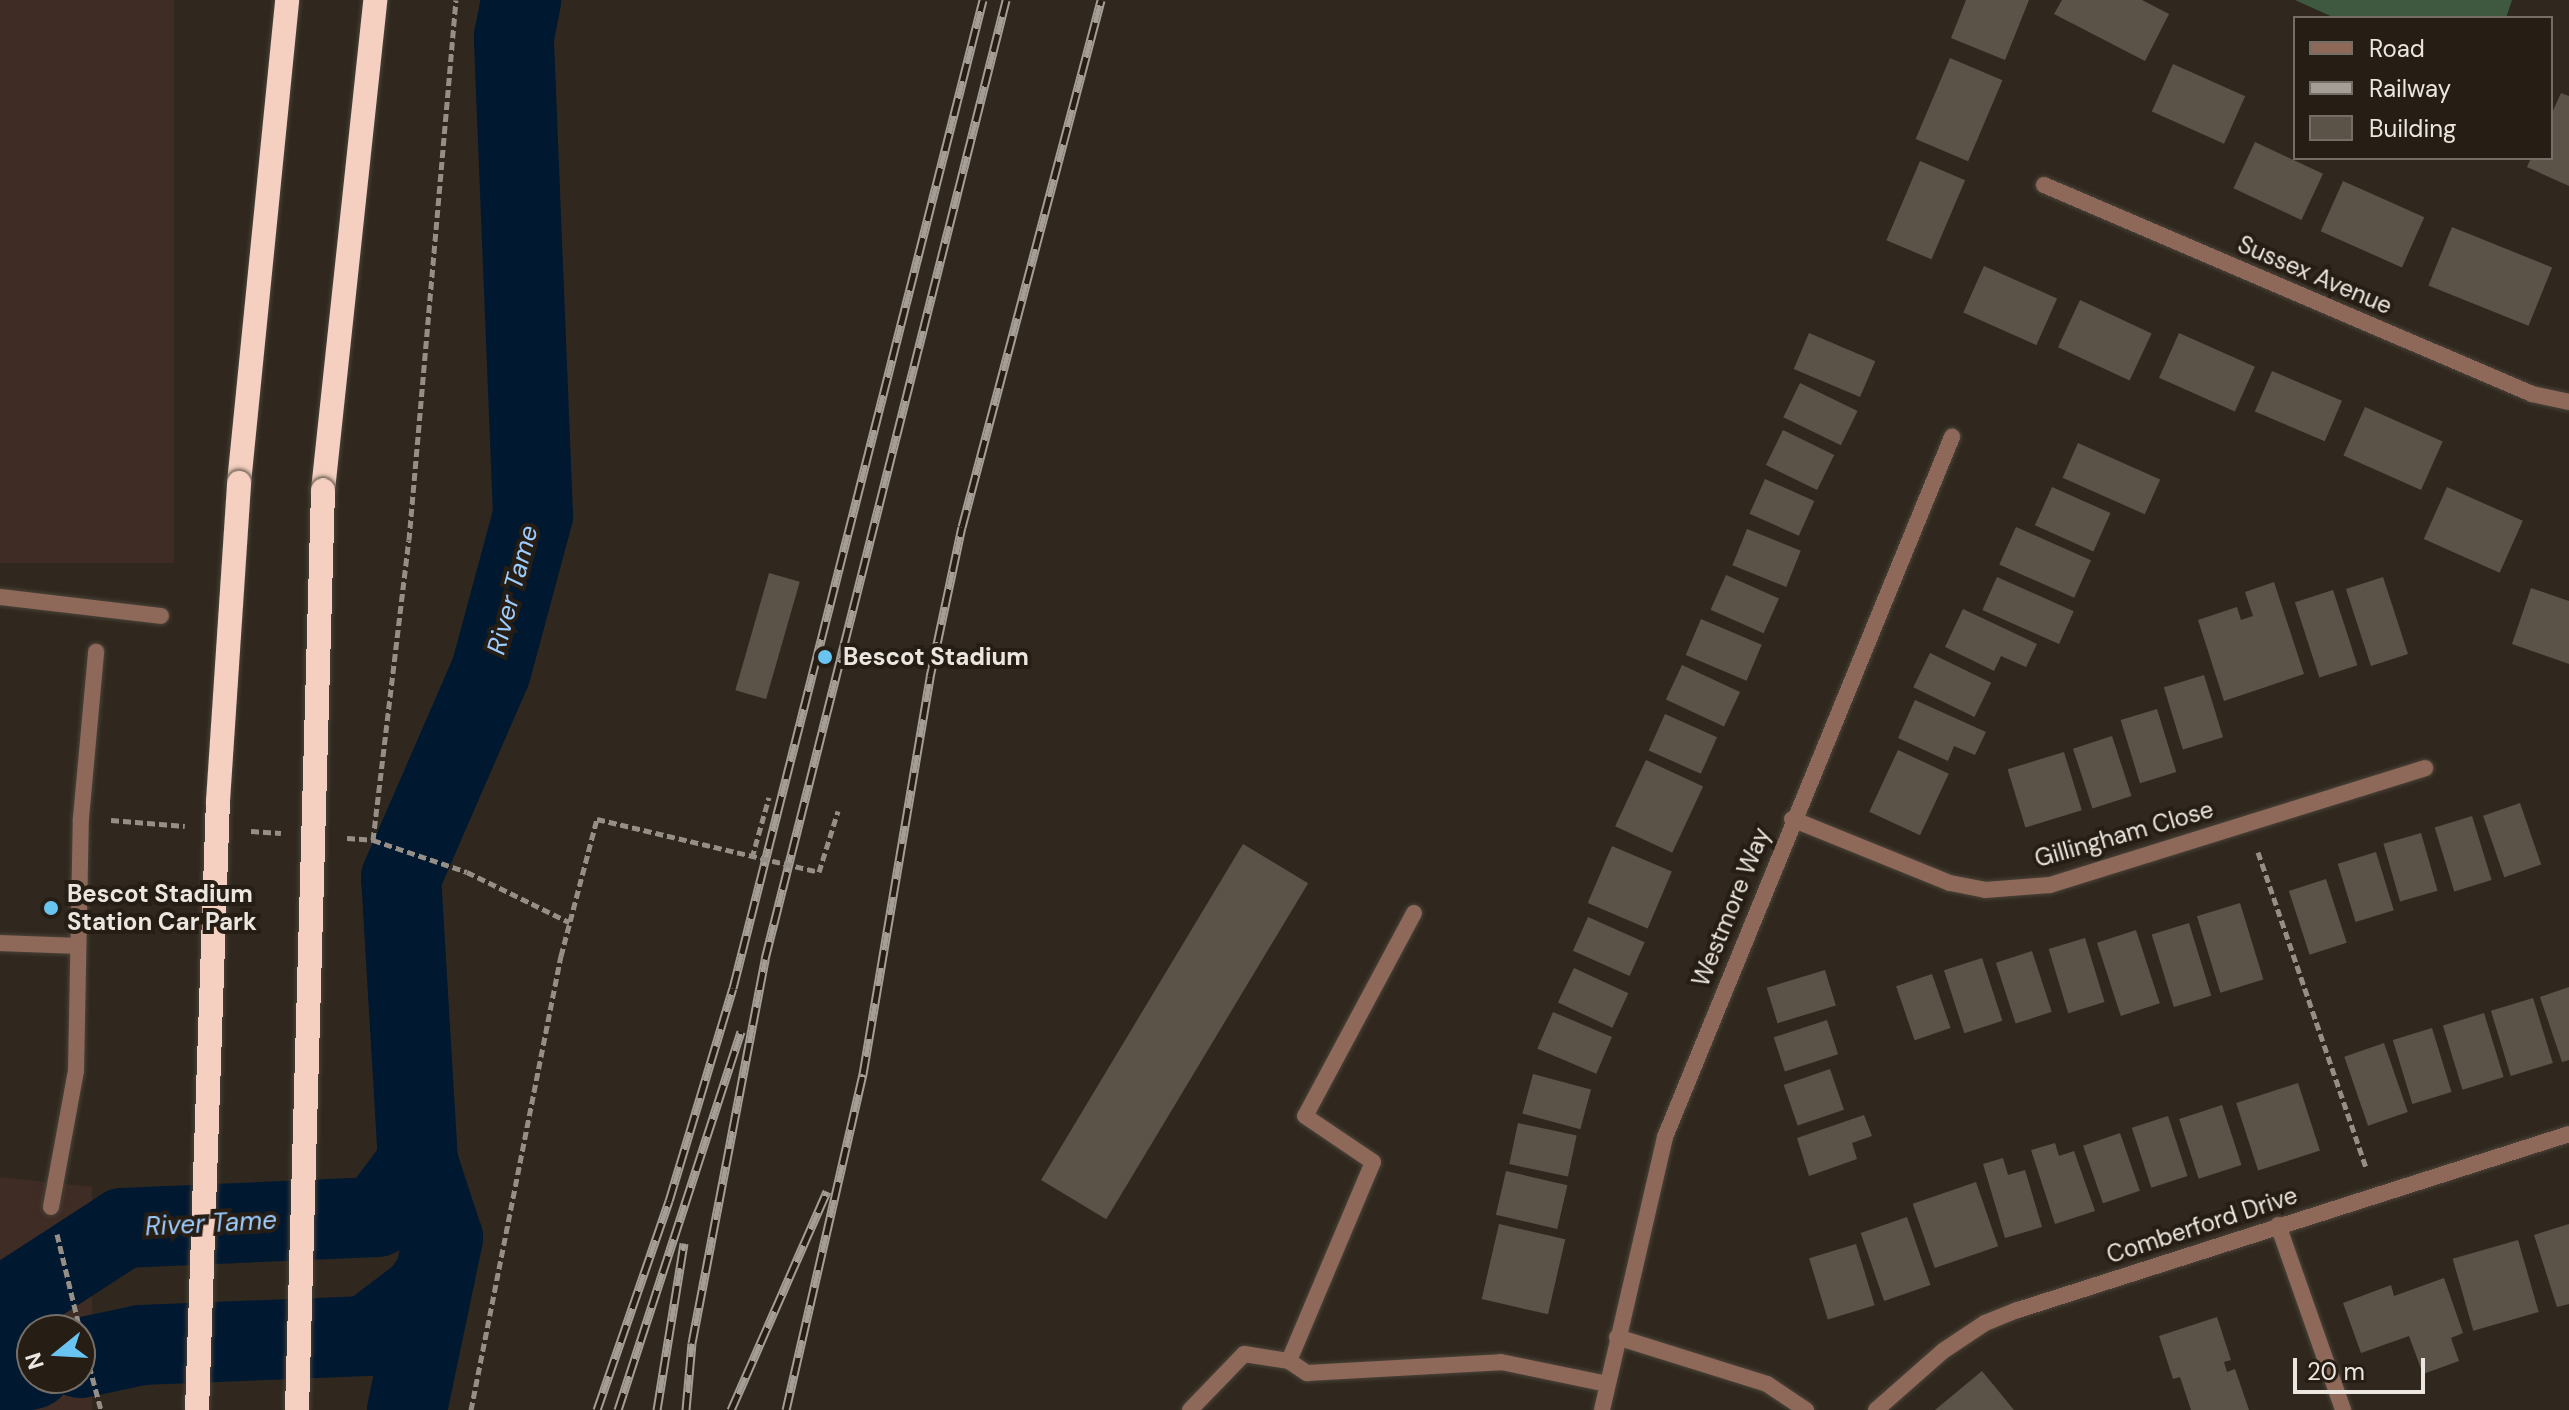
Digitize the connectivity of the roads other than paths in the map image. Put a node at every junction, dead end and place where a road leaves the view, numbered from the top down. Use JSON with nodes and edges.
{"nodes":[{"id":1,"x":287,"y":0,"type":"edge"},
{"id":2,"x":375,"y":0,"type":"edge"},
{"id":3,"x":2044,"y":185,"type":"dead end"},
{"id":4,"x":2569,"y":402,"type":"edge"},
{"id":5,"x":1952,"y":437,"type":"dead end"},
{"id":6,"x":0,"y":597,"type":"edge"},
{"id":7,"x":161,"y":616,"type":"dead end"},
{"id":8,"x":96,"y":652,"type":"dead end"},
{"id":9,"x":2425,"y":768,"type":"dead end"},
{"id":10,"x":1792,"y":819,"type":"junction"},
{"id":11,"x":1414,"y":913,"type":"dead end"},
{"id":12,"x":0,"y":943,"type":"edge"},
{"id":13,"x":78,"y":946,"type":"junction"},
{"id":14,"x":2569,"y":1134,"type":"edge"},
{"id":15,"x":51,"y":1207,"type":"road end"},
{"id":16,"x":2278,"y":1225,"type":"junction"},
{"id":17,"x":1617,"y":1337,"type":"junction"},
{"id":18,"x":1289,"y":1361,"type":"junction"},
{"id":19,"x":1607,"y":1384,"type":"junction"},
{"id":20,"x":197,"y":1410,"type":"edge"},
{"id":21,"x":297,"y":1410,"type":"edge"},
{"id":22,"x":1190,"y":1410,"type":"edge"},
{"id":23,"x":1602,"y":1410,"type":"edge"},
{"id":24,"x":1806,"y":1410,"type":"edge"},
{"id":25,"x":1876,"y":1410,"type":"edge"},
{"id":26,"x":2343,"y":1410,"type":"edge"}],
"edges":[{"from":1,"to":20,"type":"highway","bridge":true},
{"from":2,"to":21,"type":"highway","bridge":true},
{"from":3,"to":4,"type":"street","name":"Sussex Avenue"},
{"from":5,"to":10,"type":"street","name":"Westmore Way"},
{"from":6,"to":7,"type":"street"},
{"from":8,"to":13,"type":"street"},
{"from":9,"to":10,"type":"street","name":"Gillingham Close"},
{"from":10,"to":17,"type":"street","name":"Westmore Way"},
{"from":11,"to":18,"type":"street"},
{"from":12,"to":13,"type":"street"},
{"from":13,"to":15,"type":"street"},
{"from":14,"to":16,"type":"street","name":"Comberford Drive"},
{"from":16,"to":25,"type":"street","name":"Comberford Drive"},
{"from":16,"to":26,"type":"street"},
{"from":17,"to":19,"type":"street","name":"Westmore Way"},
{"from":17,"to":24,"type":"street"},
{"from":18,"to":19,"type":"street"},
{"from":18,"to":22,"type":"street"},
{"from":19,"to":23,"type":"street","name":"Westmore Way"}]}
